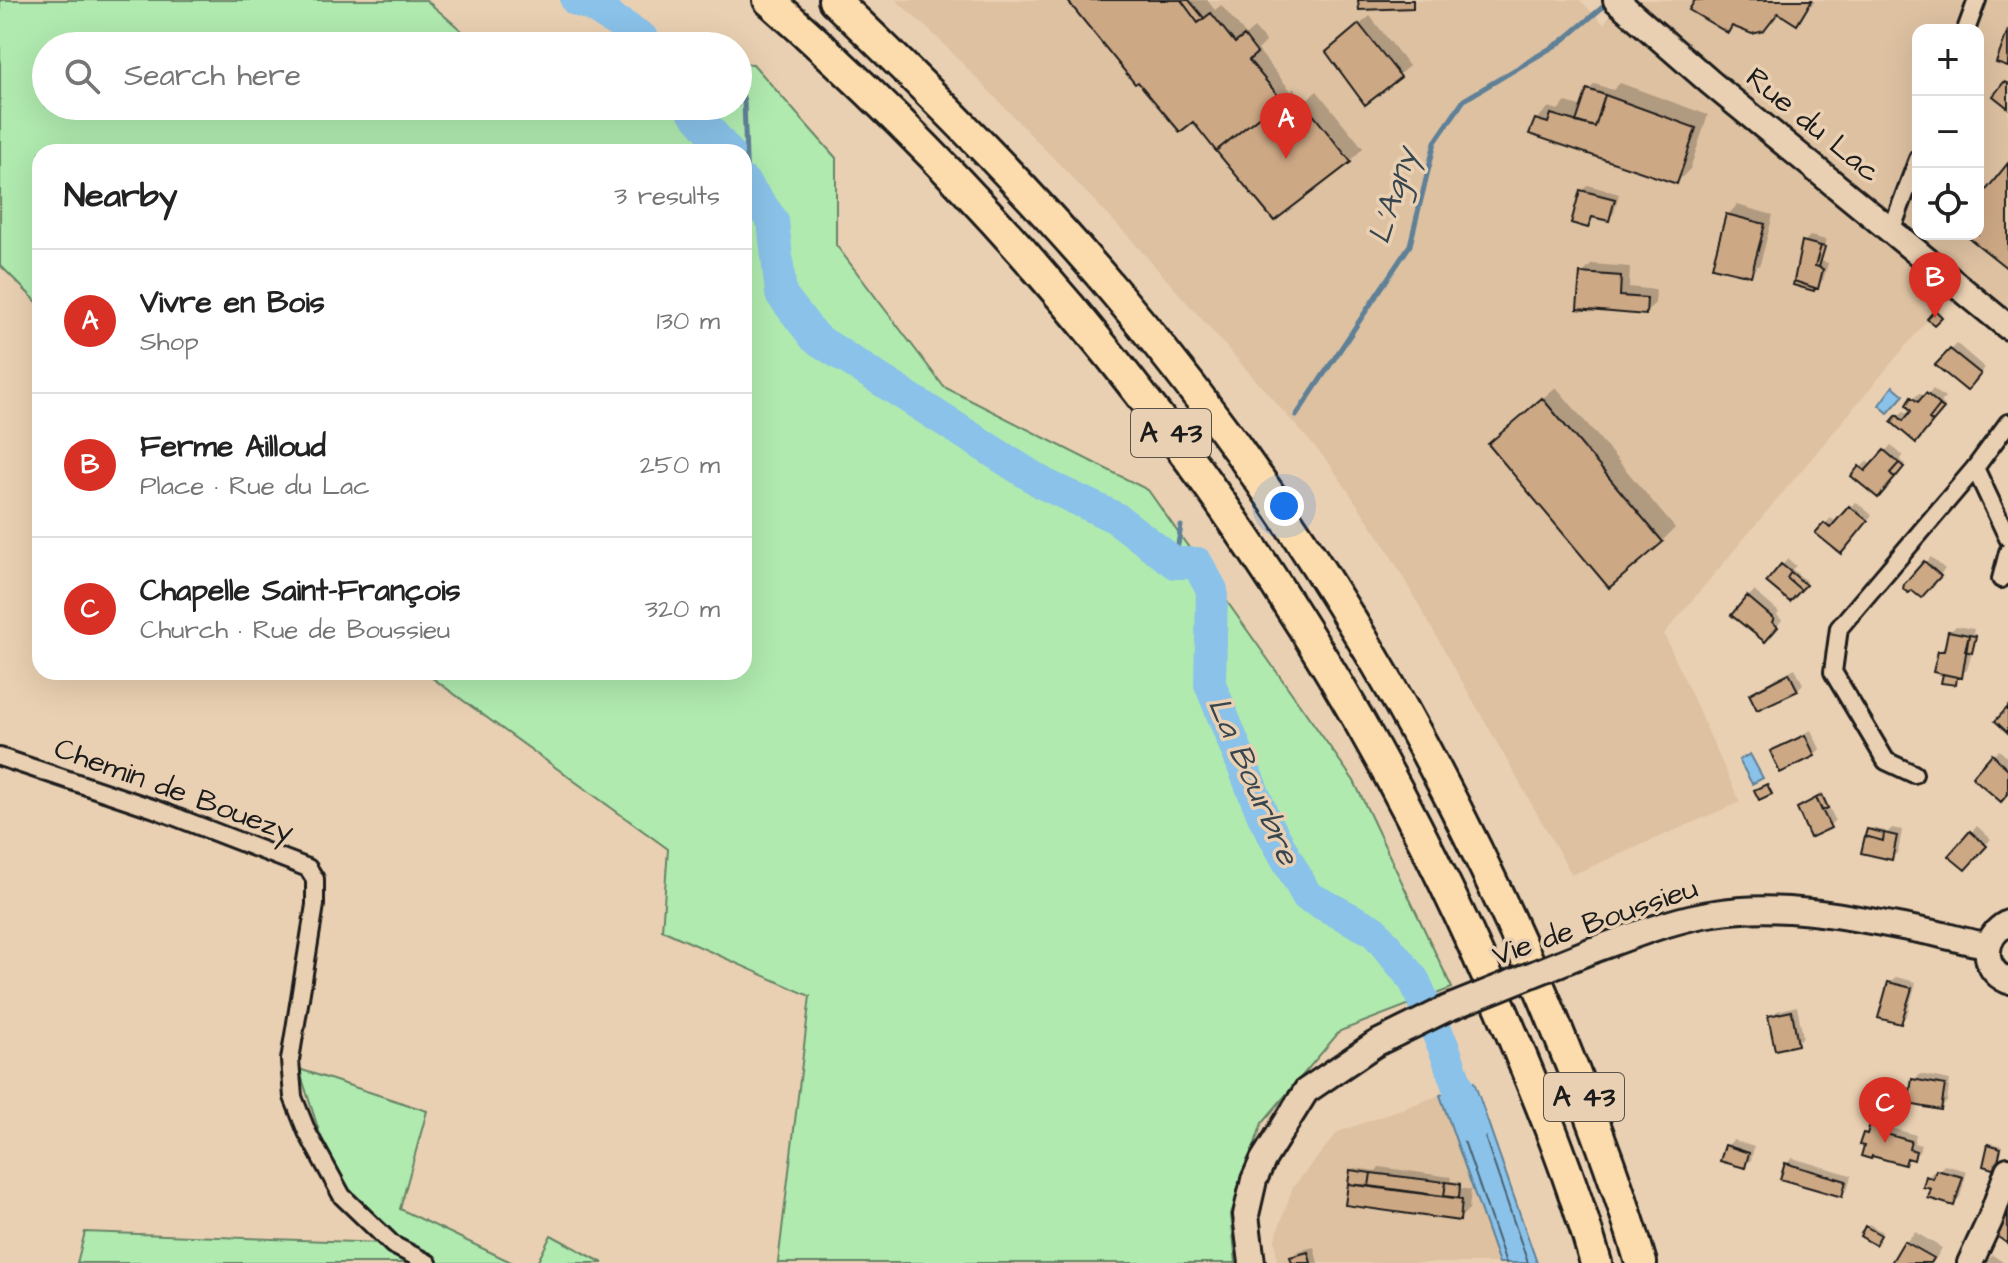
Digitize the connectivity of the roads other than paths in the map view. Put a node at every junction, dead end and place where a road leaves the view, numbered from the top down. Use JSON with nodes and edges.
{"nodes":[{"id":1,"x":769,"y":0,"type":"edge"},
{"id":2,"x":834,"y":0,"type":"edge"},
{"id":3,"x":1977,"y":0,"type":"edge"},
{"id":4,"x":1624,"y":7,"type":"edge"},
{"id":5,"x":1968,"y":24,"type":"edge"},
{"id":6,"x":1915,"y":168,"type":"edge"},
{"id":7,"x":1891,"y":231,"type":"junction"},
{"id":8,"x":2008,"y":327,"type":"edge"},
{"id":9,"x":2008,"y":423,"type":"edge"},
{"id":10,"x":1975,"y":468,"type":"junction"},
{"id":11,"x":2008,"y":538,"type":"edge"},
{"id":12,"x":2008,"y":552,"type":"edge"},
{"id":13,"x":2001,"y":579,"type":"dead end"},
{"id":14,"x":0,"y":757,"type":"edge"},
{"id":15,"x":1914,"y":774,"type":"dead end"},
{"id":16,"x":2008,"y":923,"type":"edge"},
{"id":17,"x":1988,"y":945,"type":"junction"},
{"id":18,"x":2008,"y":981,"type":"edge"},
{"id":19,"x":2008,"y":1170,"type":"edge"},
{"id":20,"x":428,"y":1263,"type":"edge"},
{"id":21,"x":1252,"y":1263,"type":"edge"},
{"id":22,"x":1596,"y":1263,"type":"edge"},
{"id":23,"x":1641,"y":1263,"type":"edge"},
{"id":24,"x":1970,"y":1263,"type":"edge"}],
"edges":[{"from":1,"to":22,"type":"highway","number":"A 43"},
{"from":2,"to":23,"type":"highway","number":"A 43"},
{"from":3,"to":5,"type":"street"},
{"from":4,"to":7,"type":"street","name":"Rue du Lac"},
{"from":6,"to":7,"type":"street"},
{"from":7,"to":8,"type":"street","name":"Rue du Lac"},
{"from":9,"to":10,"type":"street"},
{"from":10,"to":11,"type":"street"},
{"from":10,"to":15,"type":"street"},
{"from":12,"to":13,"type":"street"},
{"from":14,"to":20,"type":"street","name":"Chemin de Bouezy"},
{"from":16,"to":17,"type":"street"},
{"from":17,"to":18,"type":"street"},
{"from":17,"to":21,"type":"street","name":"Vie de Boussieu","bridge":true},
{"from":19,"to":24,"type":"street"}]}
